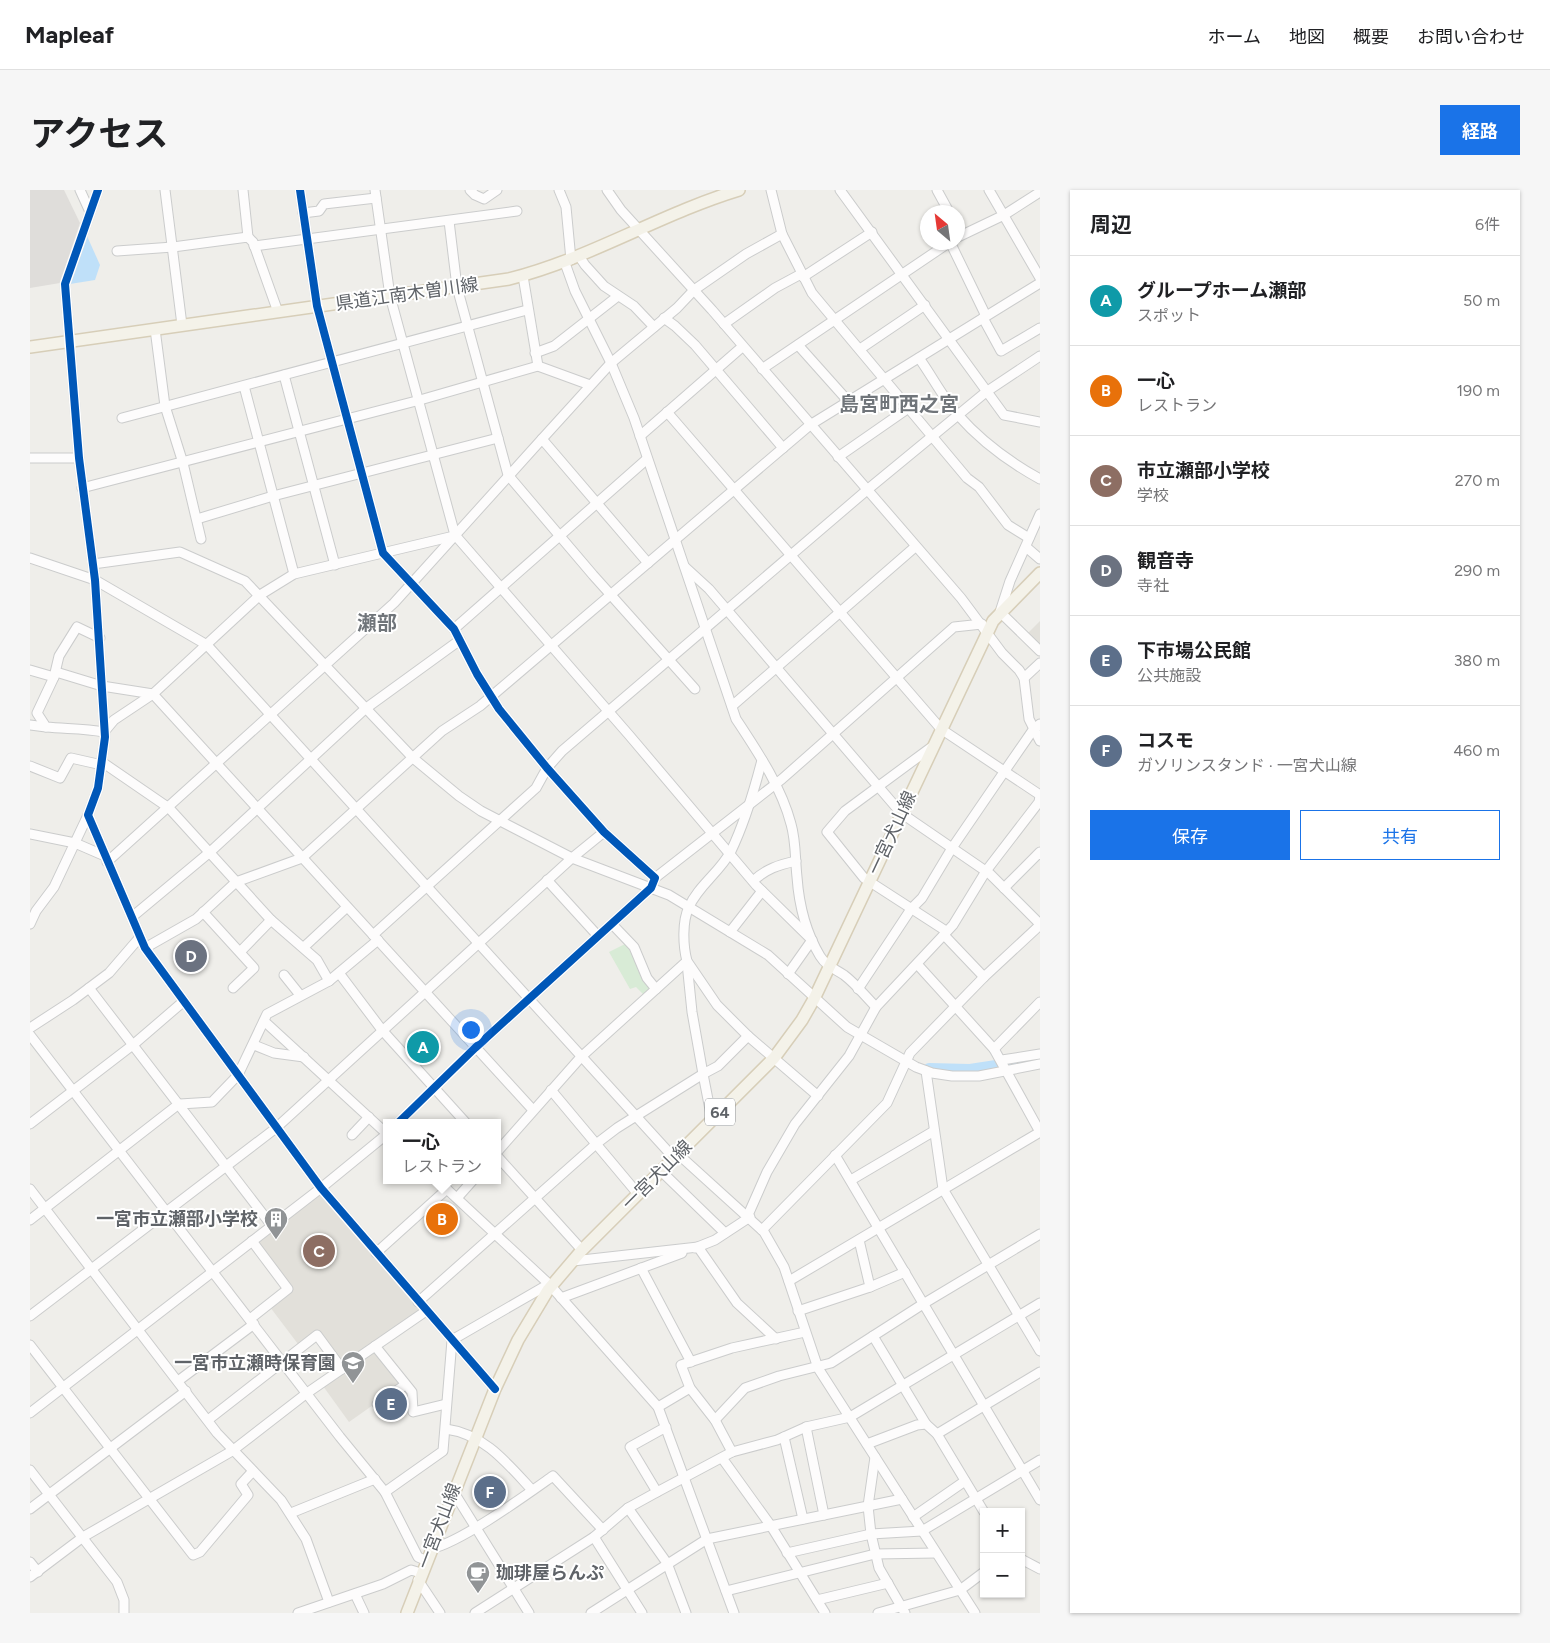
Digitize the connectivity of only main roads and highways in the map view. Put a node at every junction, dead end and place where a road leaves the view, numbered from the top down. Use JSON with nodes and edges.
{"nodes":[{"id":1,"x":739,"y":190,"type":"edge"},
{"id":2,"x":720,"y":193,"type":"edge"},
{"id":3,"x":30,"y":347,"type":"edge"},
{"id":4,"x":1040,"y":572,"type":"edge"},
{"id":5,"x":407,"y":1613,"type":"edge"}],
"edges":[{"from":1,"to":2,"type":"main road","name":"県道江南木曽川線"},
{"from":2,"to":3,"type":"main road","name":"県道江南木曽川線"},
{"from":4,"to":5,"type":"main road","name":"一宮犬山線","number":"64"}]}
